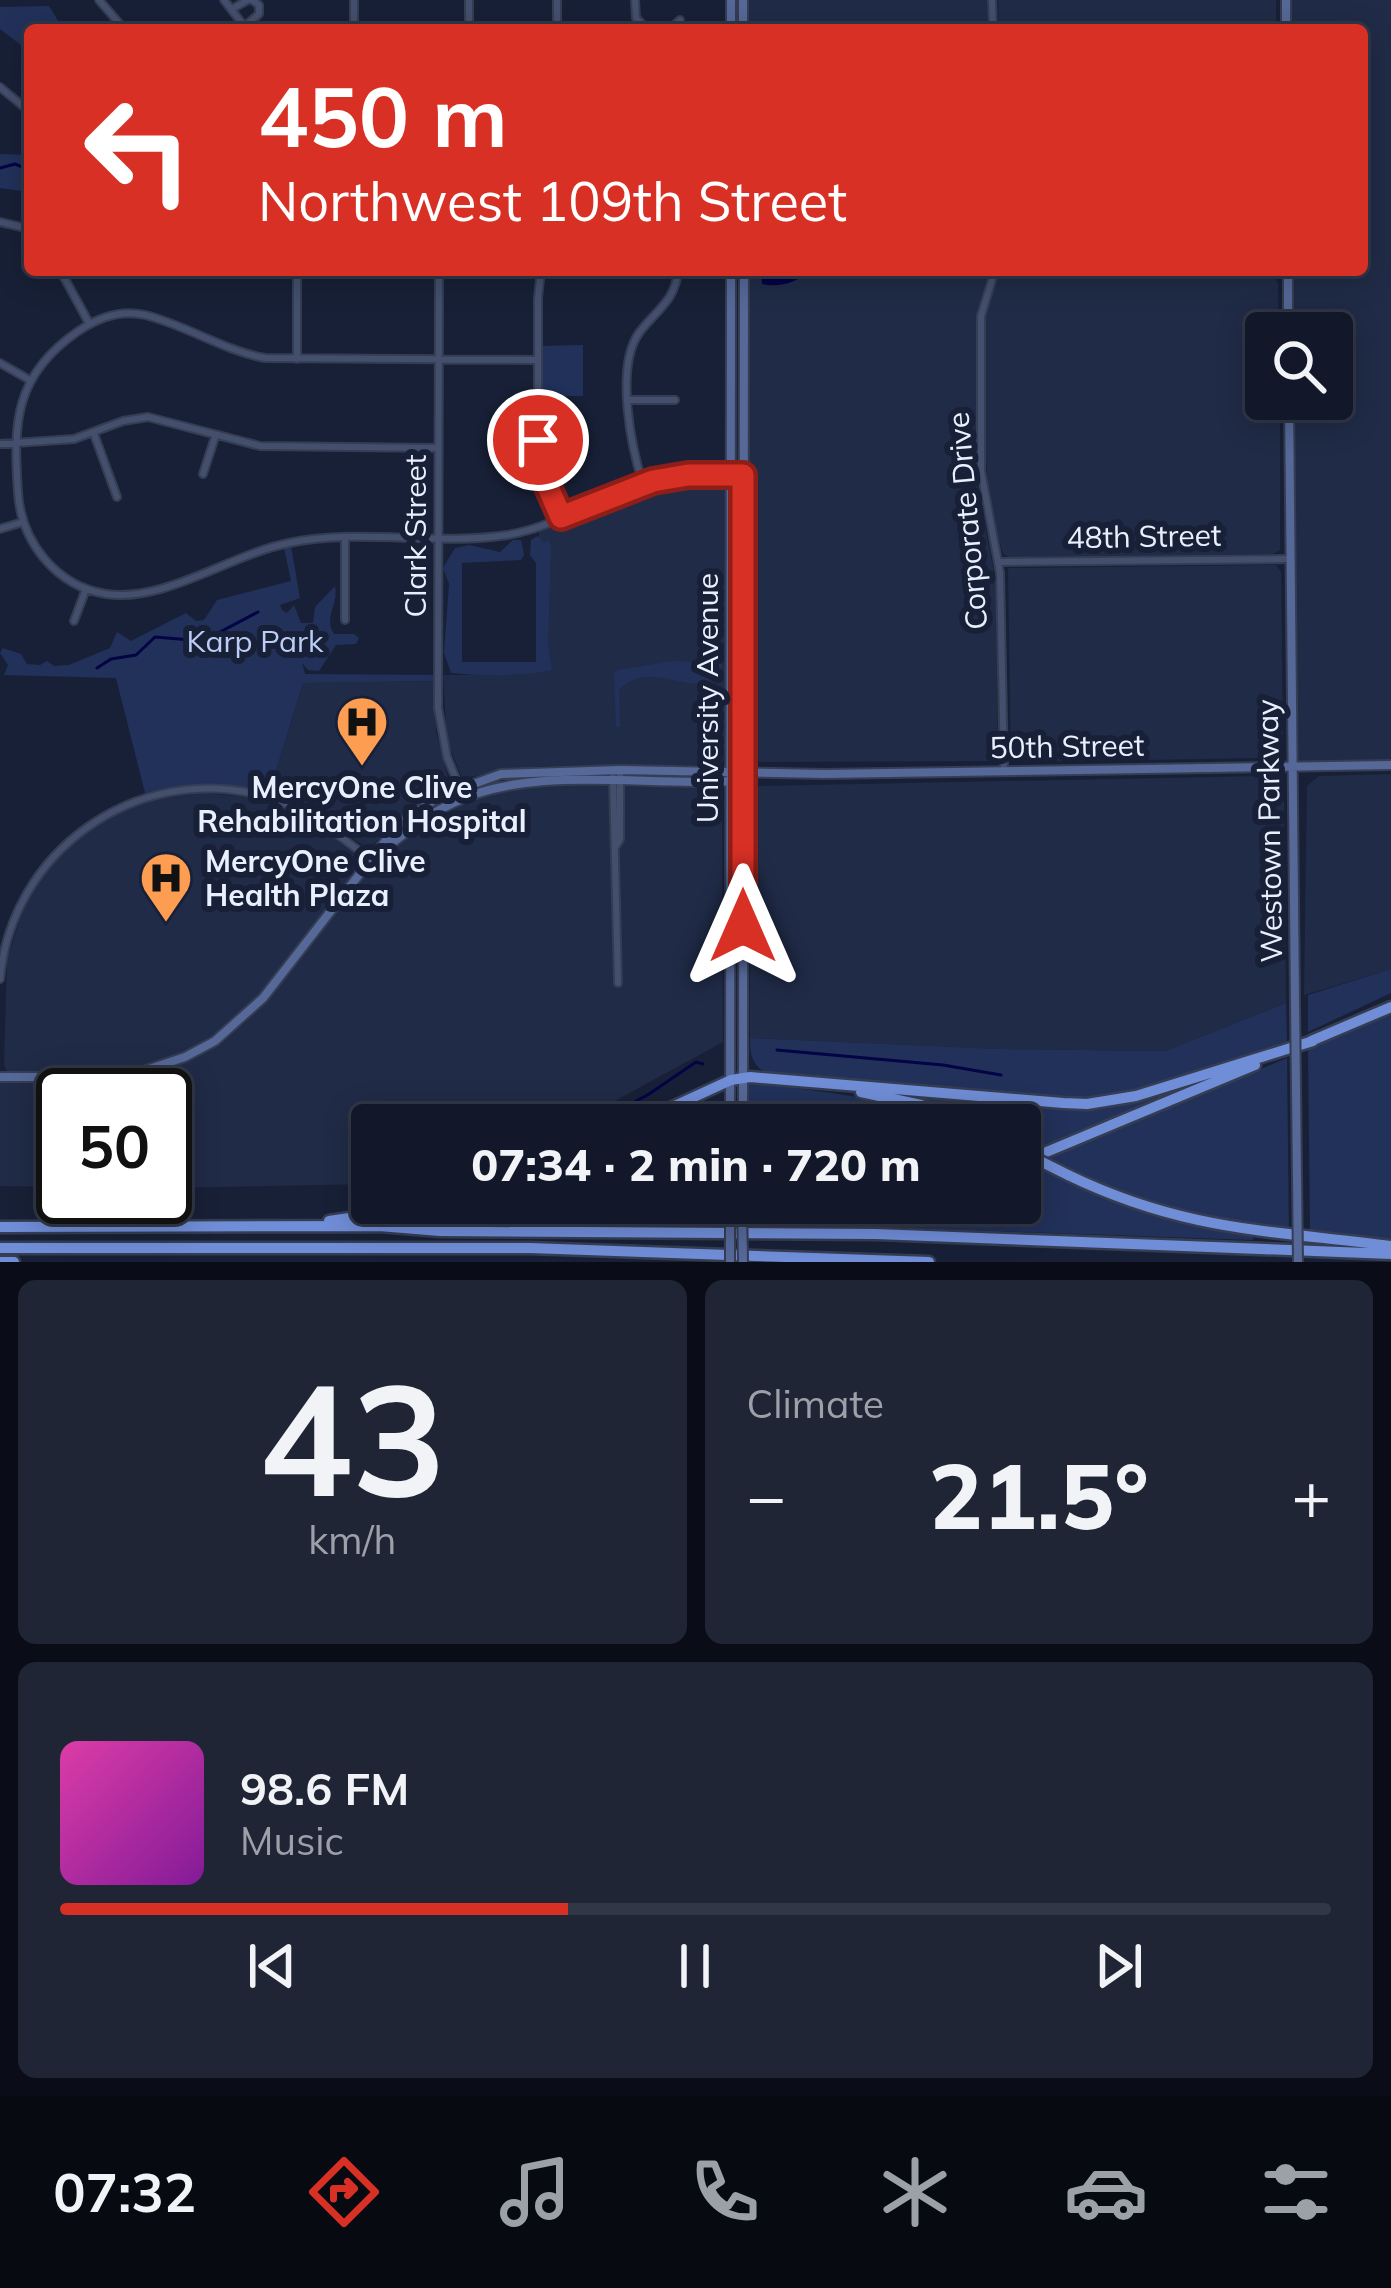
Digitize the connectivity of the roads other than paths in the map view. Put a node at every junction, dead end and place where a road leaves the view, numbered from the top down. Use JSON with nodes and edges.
{"nodes":[{"id":1,"x":99,"y":0,"type":"edge"},
{"id":2,"x":224,"y":0,"type":"edge"},
{"id":3,"x":250,"y":0,"type":"edge"},
{"id":4,"x":232,"y":9,"type":"junction"},
{"id":5,"x":680,"y":20,"type":"dead end"},
{"id":6,"x":119,"y":24,"type":"edge"},
{"id":7,"x":242,"y":24,"type":"edge"},
{"id":8,"x":249,"y":24,"type":"edge"},
{"id":9,"x":675,"y":24,"type":"edge"},
{"id":10,"x":0,"y":87,"type":"edge"},
{"id":11,"x":24,"y":107,"type":"edge"},
{"id":12,"x":63,"y":276,"type":"edge"},
{"id":13,"x":297,"y":276,"type":"edge"},
{"id":14,"x":440,"y":276,"type":"edge"},
{"id":15,"x":542,"y":276,"type":"edge"},
{"id":16,"x":676,"y":276,"type":"edge"},
{"id":17,"x":730,"y":276,"type":"edge"},
{"id":18,"x":744,"y":276,"type":"edge"},
{"id":19,"x":993,"y":276,"type":"edge"},
{"id":20,"x":1288,"y":276,"type":"edge"},
{"id":21,"x":1288,"y":312,"type":"edge"},
{"id":22,"x":89,"y":323,"type":"junction"},
{"id":23,"x":297,"y":359,"type":"junction"},
{"id":24,"x":438,"y":360,"type":"junction"},
{"id":25,"x":538,"y":360,"type":"junction"},
{"id":26,"x":0,"y":363,"type":"edge"},
{"id":27,"x":29,"y":380,"type":"junction"},
{"id":28,"x":629,"y":400,"type":"junction"},
{"id":29,"x":675,"y":400,"type":"dead end"},
{"id":30,"x":1289,"y":420,"type":"edge"},
{"id":31,"x":94,"y":434,"type":"junction"},
{"id":32,"x":215,"y":437,"type":"junction"},
{"id":33,"x":0,"y":444,"type":"edge"},
{"id":34,"x":17,"y":444,"type":"junction"},
{"id":35,"x":438,"y":448,"type":"junction"},
{"id":36,"x":203,"y":474,"type":"dead end"},
{"id":37,"x":730,"y":475,"type":"junction"},
{"id":38,"x":743,"y":475,"type":"junction"},
{"id":39,"x":644,"y":484,"type":"junction"},
{"id":40,"x":117,"y":497,"type":"dead end"},
{"id":41,"x":561,"y":517,"type":"junction"},
{"id":42,"x":23,"y":522,"type":"junction"},
{"id":43,"x":0,"y":530,"type":"edge"},
{"id":44,"x":345,"y":537,"type":"junction"},
{"id":45,"x":439,"y":537,"type":"junction"},
{"id":46,"x":1290,"y":559,"type":"junction"},
{"id":47,"x":999,"y":562,"type":"junction"},
{"id":48,"x":86,"y":589,"type":"junction"},
{"id":49,"x":345,"y":620,"type":"dead end"},
{"id":50,"x":74,"y":621,"type":"dead end"},
{"id":51,"x":1391,"y":765,"type":"edge"},
{"id":52,"x":1292,"y":766,"type":"junction"},
{"id":53,"x":730,"y":769,"type":"junction"},
{"id":54,"x":616,"y":770,"type":"junction"},
{"id":55,"x":1004,"y":771,"type":"junction"},
{"id":56,"x":743,"y":774,"type":"junction"},
{"id":57,"x":730,"y":781,"type":"junction"},
{"id":58,"x":617,"y":782,"type":"junction"},
{"id":59,"x":459,"y":787,"type":"junction"},
{"id":60,"x":464,"y":798,"type":"junction"},
{"id":61,"x":371,"y":860,"type":"junction"},
{"id":62,"x":0,"y":979,"type":"edge"},
{"id":63,"x":618,"y":983,"type":"dead end"},
{"id":64,"x":1391,"y":1003,"type":"edge"},
{"id":65,"x":1312,"y":1040,"type":"junction"},
{"id":66,"x":0,"y":1077,"type":"edge"},
{"id":67,"x":737,"y":1079,"type":"junction"},
{"id":68,"x":794,"y":1082,"type":"junction"},
{"id":69,"x":680,"y":1104,"type":"edge"},
{"id":70,"x":733,"y":1104,"type":"edge"},
{"id":71,"x":740,"y":1104,"type":"edge"},
{"id":72,"x":909,"y":1104,"type":"edge"},
{"id":73,"x":1041,"y":1154,"type":"edge"},
{"id":74,"x":1041,"y":1161,"type":"edge"},
{"id":75,"x":351,"y":1219,"type":"edge"},
{"id":76,"x":494,"y":1224,"type":"edge"},
{"id":77,"x":730,"y":1224,"type":"edge"},
{"id":78,"x":743,"y":1224,"type":"edge"},
{"id":79,"x":379,"y":1226,"type":"junction"},
{"id":80,"x":0,"y":1227,"type":"edge"},
{"id":81,"x":298,"y":1227,"type":"junction"},
{"id":82,"x":0,"y":1248,"type":"edge"},
{"id":83,"x":1391,"y":1250,"type":"edge"},
{"id":84,"x":763,"y":1257,"type":"junction"},
{"id":85,"x":0,"y":1262,"type":"edge"},
{"id":86,"x":14,"y":1262,"type":"edge"},
{"id":87,"x":730,"y":1262,"type":"edge"},
{"id":88,"x":744,"y":1262,"type":"edge"},
{"id":89,"x":929,"y":1262,"type":"edge"},
{"id":90,"x":1298,"y":1262,"type":"edge"}],
"edges":[{"from":1,"to":6,"type":"street"},
{"from":2,"to":4,"type":"street"},
{"from":3,"to":4,"type":"street"},
{"from":3,"to":8,"type":"street"},
{"from":4,"to":7,"type":"street"},
{"from":5,"to":9,"type":"street"},
{"from":10,"to":11,"type":"street"},
{"from":12,"to":22,"type":"street"},
{"from":13,"to":23,"type":"street"},
{"from":14,"to":24,"type":"street","name":"Clark Street"},
{"from":15,"to":25,"type":"street"},
{"from":16,"to":28,"type":"street"},
{"from":17,"to":37,"type":"main road","name":"University Avenue"},
{"from":18,"to":38,"type":"main road","name":"University Avenue"},
{"from":19,"to":47,"type":"street","name":"Corporate Drive"},
{"from":20,"to":21,"type":"main road"},
{"from":22,"to":23,"type":"street"},
{"from":22,"to":27,"type":"street"},
{"from":23,"to":24,"type":"street"},
{"from":24,"to":25,"type":"street"},
{"from":24,"to":35,"type":"street","name":"Clark Street"},
{"from":25,"to":41,"type":"street"},
{"from":26,"to":27,"type":"street"},
{"from":27,"to":34,"type":"street"},
{"from":28,"to":29,"type":"street"},
{"from":28,"to":39,"type":"street"},
{"from":30,"to":46,"type":"main road","name":"Westown Parkway"},
{"from":31,"to":32,"type":"street"},
{"from":31,"to":34,"type":"street"},
{"from":31,"to":40,"type":"street"},
{"from":32,"to":35,"type":"street"},
{"from":32,"to":36,"type":"street"},
{"from":33,"to":34,"type":"street"},
{"from":34,"to":42,"type":"street"},
{"from":35,"to":45,"type":"street","name":"Clark Street"},
{"from":37,"to":38,"type":"street"},
{"from":37,"to":39,"type":"street"},
{"from":37,"to":53,"type":"main road","name":"University Avenue"},
{"from":38,"to":56,"type":"main road","name":"University Avenue"},
{"from":39,"to":41,"type":"street"},
{"from":41,"to":45,"type":"street"},
{"from":42,"to":43,"type":"street"},
{"from":42,"to":48,"type":"street"},
{"from":44,"to":45,"type":"street"},
{"from":44,"to":48,"type":"street"},
{"from":44,"to":49,"type":"street"},
{"from":45,"to":59,"type":"street","name":"Clark Street"},
{"from":46,"to":47,"type":"street","name":"48th Street"},
{"from":46,"to":52,"type":"main road","name":"Westown Parkway"},
{"from":47,"to":55,"type":"street","name":"Corporate Drive"},
{"from":48,"to":50,"type":"street"},
{"from":51,"to":52,"type":"main road","name":"50th Street"},
{"from":52,"to":55,"type":"main road","name":"50th Street"},
{"from":52,"to":90,"type":"main road","name":"Westown Parkway","bridge":true},
{"from":53,"to":54,"type":"main road"},
{"from":53,"to":56,"type":"main road"},
{"from":53,"to":57,"type":"main road","name":"University Avenue"},
{"from":54,"to":58,"type":"street"},
{"from":54,"to":59,"type":"main road"},
{"from":55,"to":56,"type":"main road","name":"50th Street"},
{"from":56,"to":57,"type":"main road"},
{"from":56,"to":67,"type":"main road","name":"University Avenue"},
{"from":57,"to":58,"type":"main road"},
{"from":57,"to":67,"type":"main road","name":"University Avenue"},
{"from":58,"to":60,"type":"main road"},
{"from":58,"to":63,"type":"street"},
{"from":59,"to":60,"type":"street","name":"Clark Street"},
{"from":59,"to":61,"type":"main road"},
{"from":60,"to":61,"type":"main road"},
{"from":61,"to":62,"type":"street"},
{"from":61,"to":66,"type":"main road"},
{"from":64,"to":65,"type":"highway"},
{"from":65,"to":68,"type":"highway"},
{"from":65,"to":73,"type":"highway"},
{"from":67,"to":68,"type":"highway"},
{"from":67,"to":69,"type":"highway"},
{"from":67,"to":70,"type":"main road","name":"University Avenue"},
{"from":67,"to":71,"type":"main road","name":"University Avenue"},
{"from":68,"to":72,"type":"highway"},
{"from":74,"to":83,"type":"highway","bridge":true},
{"from":75,"to":81,"type":"highway"},
{"from":76,"to":79,"type":"highway"},
{"from":77,"to":87,"type":"main road","bridge":true},
{"from":78,"to":88,"type":"main road","bridge":true},
{"from":79,"to":81,"type":"highway"},
{"from":79,"to":83,"type":"highway"},
{"from":80,"to":81,"type":"highway"},
{"from":82,"to":84,"type":"highway"},
{"from":84,"to":88,"type":"highway"},
{"from":84,"to":89,"type":"highway"},
{"from":85,"to":86,"type":"highway"}]}
